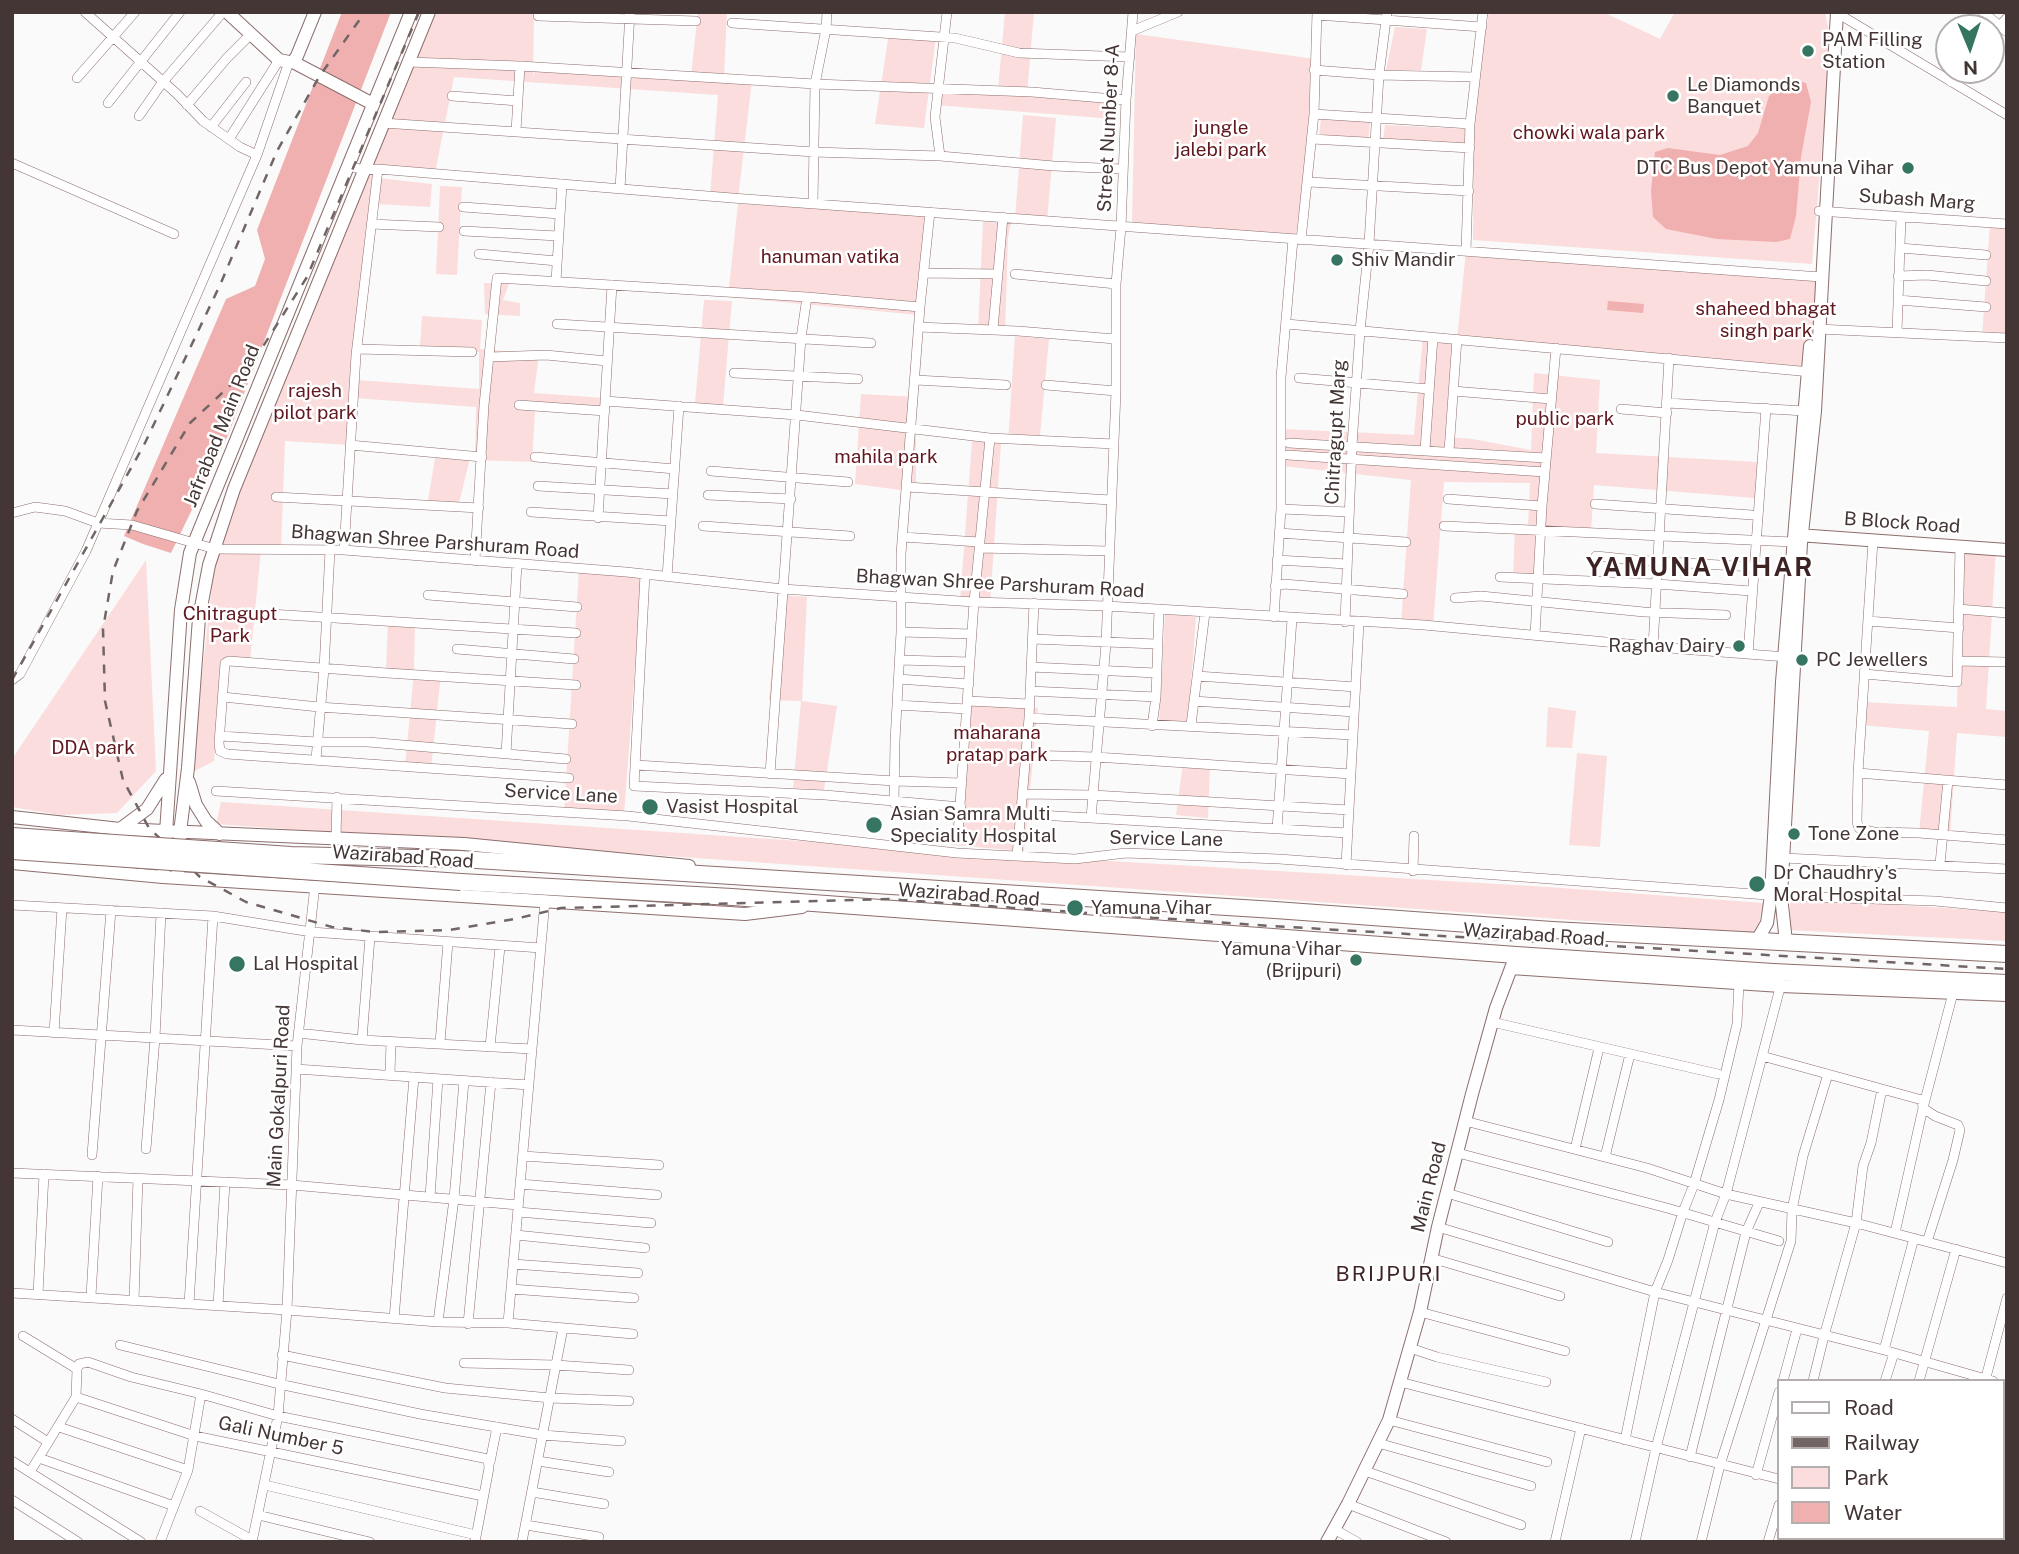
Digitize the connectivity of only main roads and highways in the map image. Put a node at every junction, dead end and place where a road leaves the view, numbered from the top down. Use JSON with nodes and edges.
{"nodes":[{"id":1,"x":225,"y":12,"type":"edge"},
{"id":2,"x":316,"y":12,"type":"edge"},
{"id":3,"x":411,"y":12,"type":"edge"},
{"id":4,"x":429,"y":12,"type":"edge"},
{"id":5,"x":1837,"y":13,"type":"edge"},
{"id":6,"x":287,"y":61,"type":"junction"},
{"id":7,"x":373,"y":104,"type":"junction"},
{"id":8,"x":1819,"y":277,"type":"junction"},
{"id":9,"x":1812,"y":372,"type":"junction"},
{"id":10,"x":1797,"y":537,"type":"junction"},
{"id":11,"x":2007,"y":550,"type":"edge"},
{"id":12,"x":170,"y":762,"type":"junction"},
{"id":13,"x":188,"y":768,"type":"junction"},
{"id":14,"x":1783,"y":768,"type":"junction"},
{"id":15,"x":12,"y":817,"type":"edge"},
{"id":16,"x":120,"y":829,"type":"junction"},
{"id":17,"x":165,"y":830,"type":"junction"},
{"id":18,"x":180,"y":832,"type":"junction"},
{"id":19,"x":220,"y":834,"type":"junction"},
{"id":20,"x":12,"y":836,"type":"edge"},
{"id":21,"x":358,"y":840,"type":"junction"},
{"id":22,"x":12,"y":851,"type":"edge"},
{"id":23,"x":12,"y":863,"type":"edge"},
{"id":24,"x":163,"y":877,"type":"junction"},
{"id":25,"x":178,"y":877,"type":"junction"},
{"id":26,"x":823,"y":882,"type":"junction"},
{"id":27,"x":352,"y":888,"type":"junction"},
{"id":28,"x":1776,"y":896,"type":"junction"},
{"id":29,"x":827,"y":905,"type":"junction"},
{"id":30,"x":1756,"y":942,"type":"junction"},
{"id":31,"x":1786,"y":943,"type":"junction"},
{"id":32,"x":2007,"y":954,"type":"edge"},
{"id":33,"x":1514,"y":962,"type":"junction"},
{"id":34,"x":1783,"y":979,"type":"junction"},
{"id":35,"x":2007,"y":983,"type":"edge"},
{"id":36,"x":2007,"y":995,"type":"edge"},
{"id":37,"x":1327,"y":1542,"type":"edge"}],
"edges":[{"from":1,"to":6,"type":"main road"},
{"from":2,"to":6,"type":"main road"},
{"from":3,"to":7,"type":"main road","name":"Jafrabad Main Road"},
{"from":4,"to":13,"type":"main road","name":"Jafrabad Main Road"},
{"from":5,"to":8,"type":"main road"},
{"from":6,"to":7,"type":"main road"},
{"from":7,"to":12,"type":"main road","name":"Jafrabad Main Road"},
{"from":8,"to":9,"type":"main road"},
{"from":8,"to":9,"type":"main road"},
{"from":9,"to":10,"type":"main road"},
{"from":9,"to":10,"type":"main road"},
{"from":10,"to":11,"type":"main road","name":"B Block Road"},
{"from":10,"to":14,"type":"main road"},
{"from":12,"to":16,"type":"main road"},
{"from":12,"to":17,"type":"main road","name":"Jafrabad Main Road"},
{"from":13,"to":18,"type":"main road","name":"Jafrabad Main Road"},
{"from":13,"to":19,"type":"main road"},
{"from":14,"to":28,"type":"main road"},
{"from":14,"to":28,"type":"main road"},
{"from":15,"to":16,"type":"main road"},
{"from":16,"to":17,"type":"main road"},
{"from":17,"to":18,"type":"main road"},
{"from":17,"to":24,"type":"main road","name":"Jafrabad Main Road"},
{"from":18,"to":19,"type":"main road"},
{"from":18,"to":25,"type":"main road","name":"Jafrabad Main Road"},
{"from":19,"to":21,"type":"main road"},
{"from":20,"to":26,"type":"highway","name":"Wazirabad Road","bridge":true},
{"from":21,"to":26,"type":"main road"},
{"from":21,"to":27,"type":"main road"},
{"from":22,"to":29,"type":"highway","name":"Wazirabad Road","bridge":true},
{"from":23,"to":24,"type":"main road"},
{"from":24,"to":25,"type":"main road"},
{"from":25,"to":27,"type":"main road"},
{"from":26,"to":30,"type":"highway","name":"Wazirabad Road"},
{"from":27,"to":29,"type":"main road"},
{"from":28,"to":30,"type":"main road"},
{"from":28,"to":31,"type":"main road"},
{"from":29,"to":33,"type":"highway","name":"Wazirabad Road"},
{"from":30,"to":31,"type":"highway","name":"Wazirabad Road"},
{"from":31,"to":32,"type":"highway","name":"Wazirabad Road"},
{"from":33,"to":34,"type":"highway","name":"Wazirabad Road"},
{"from":33,"to":34,"type":"main road"},
{"from":33,"to":37,"type":"main road","name":"Main Road"},
{"from":34,"to":35,"type":"highway","name":"Wazirabad Road"},
{"from":34,"to":36,"type":"main road"}]}
